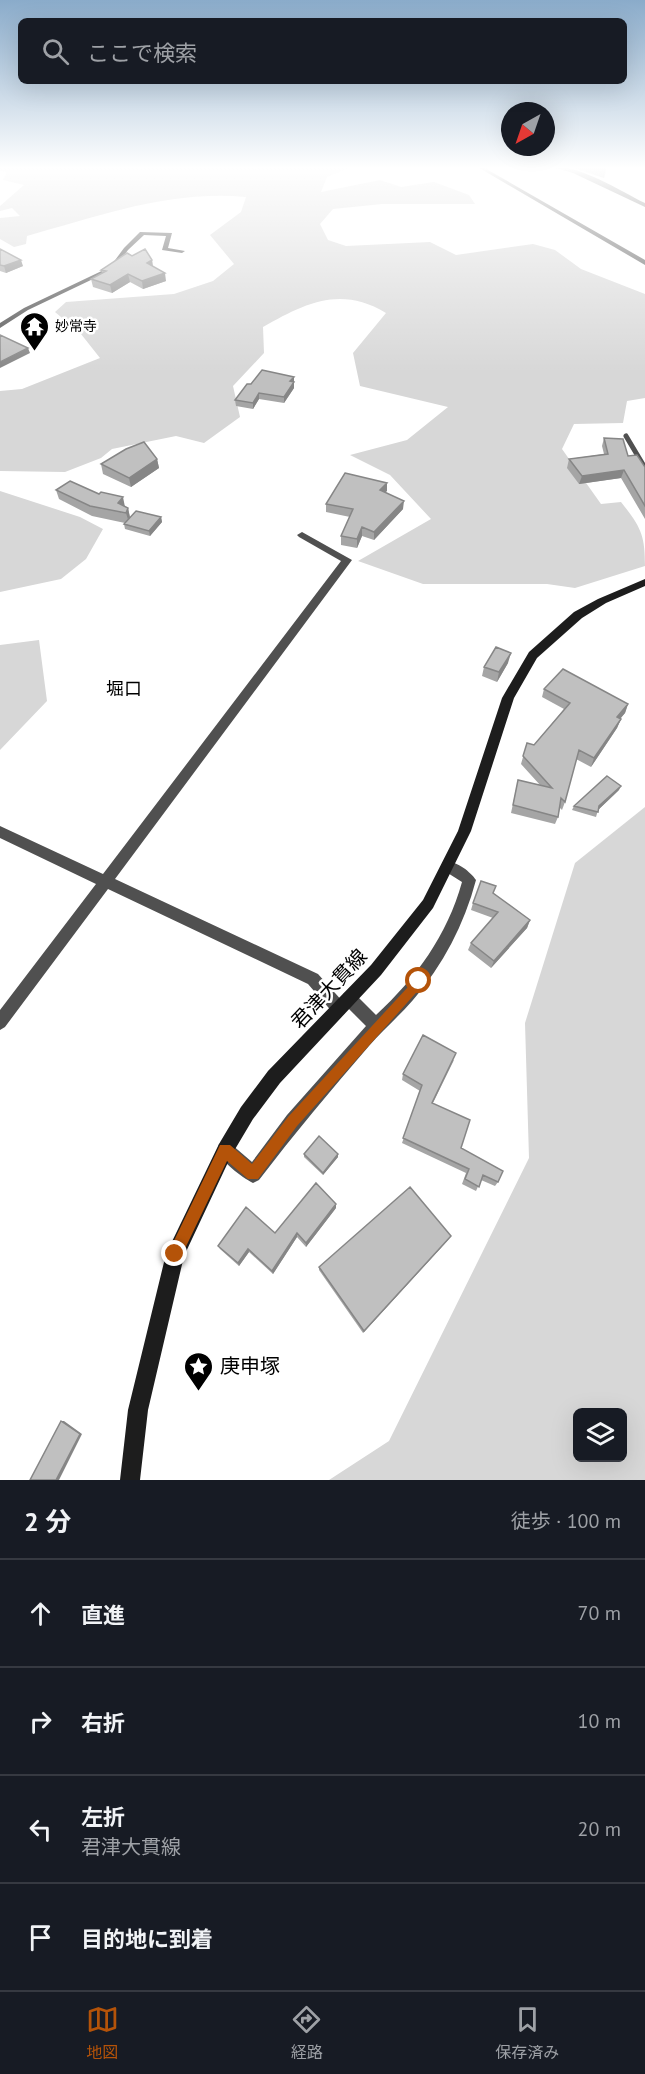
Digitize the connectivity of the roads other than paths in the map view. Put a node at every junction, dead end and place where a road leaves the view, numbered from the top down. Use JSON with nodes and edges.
{"nodes":[{"id":1,"x":140,"y":235,"type":"edge"},
{"id":2,"x":170,"y":235,"type":"edge"},
{"id":3,"x":597,"y":235,"type":"edge"},
{"id":4,"x":182,"y":251,"type":"dead end"},
{"id":5,"x":645,"y":263,"type":"edge"},
{"id":6,"x":0,"y":326,"type":"edge"},
{"id":7,"x":626,"y":436,"type":"dead end"},
{"id":8,"x":645,"y":468,"type":"edge"},
{"id":9,"x":302,"y":535,"type":"dead end"},
{"id":10,"x":645,"y":582,"type":"edge"},
{"id":11,"x":0,"y":832,"type":"edge"},
{"id":12,"x":448,"y":866,"type":"junction"},
{"id":13,"x":108,"y":882,"type":"junction"},
{"id":14,"x":344,"y":1003,"type":"junction"},
{"id":15,"x":0,"y":1022,"type":"edge"},
{"id":16,"x":376,"y":1026,"type":"junction"},
{"id":17,"x":225,"y":1150,"type":"junction"},
{"id":18,"x":130,"y":1480,"type":"edge"}],
"edges":[{"from":1,"to":6,"type":"street"},
{"from":2,"to":4,"type":"street"},
{"from":3,"to":5,"type":"street"},
{"from":7,"to":8,"type":"lane"},
{"from":9,"to":13,"type":"street"},
{"from":10,"to":12,"type":"main road","name":"君津大貫線"},
{"from":11,"to":13,"type":"street"},
{"from":12,"to":14,"type":"main road","name":"君津大貫線"},
{"from":12,"to":16,"type":"street"},
{"from":13,"to":14,"type":"street"},
{"from":13,"to":15,"type":"street"},
{"from":14,"to":16,"type":"street"},
{"from":14,"to":17,"type":"main road","name":"君津大貫線"},
{"from":16,"to":17,"type":"street"},
{"from":17,"to":18,"type":"main road","name":"君津大貫線"}]}
